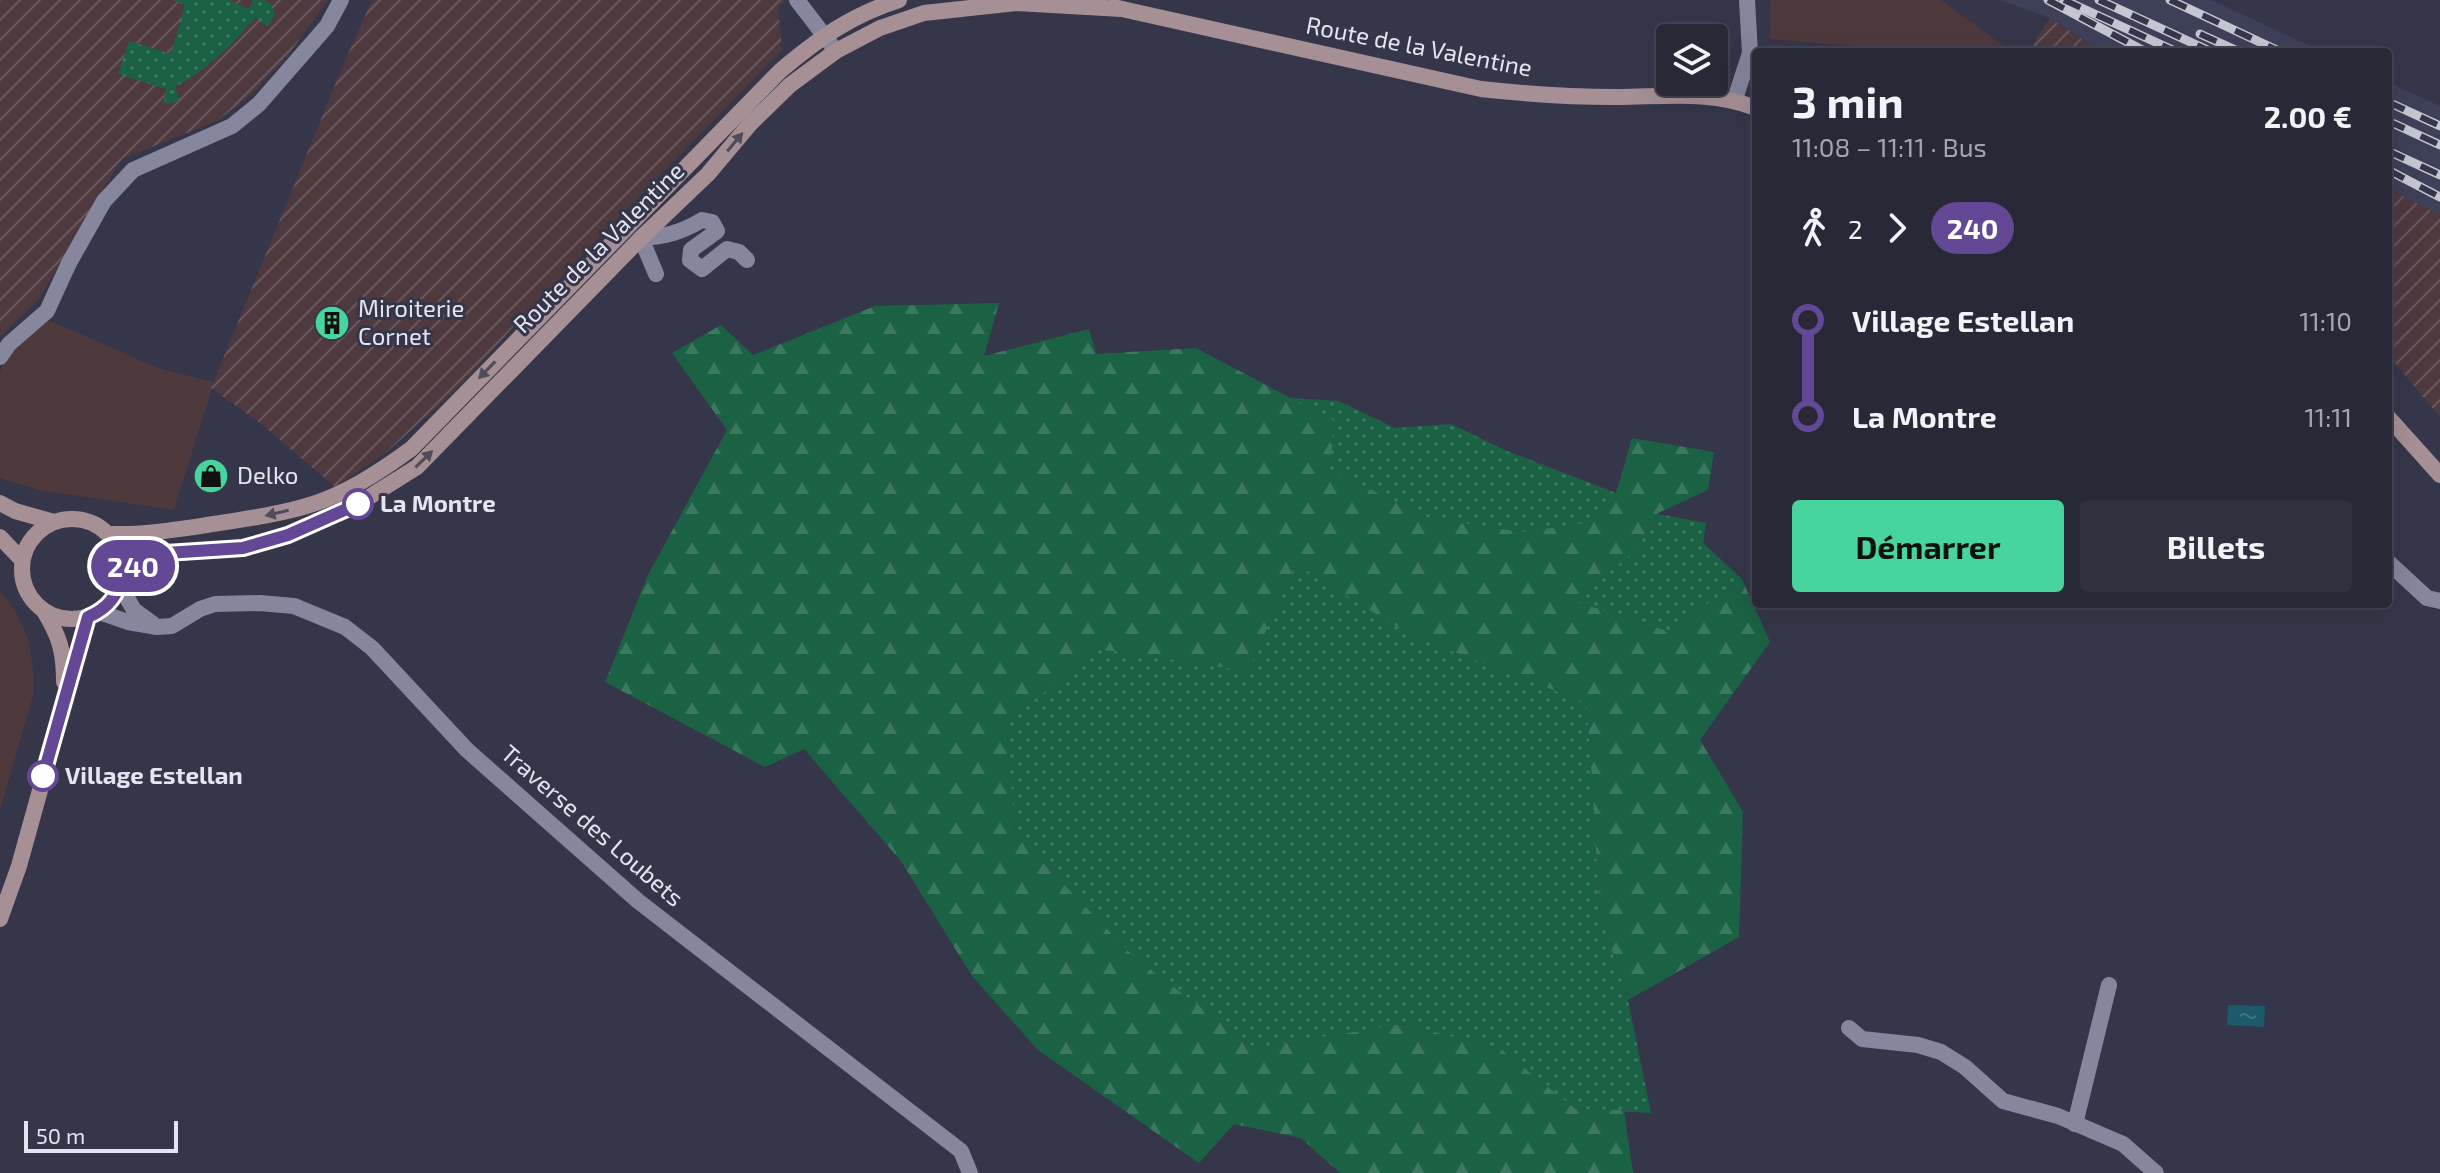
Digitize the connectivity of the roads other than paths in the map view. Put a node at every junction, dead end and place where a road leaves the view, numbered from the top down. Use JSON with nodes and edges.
{"nodes":[{"id":1,"x":341,"y":0,"type":"edge"},
{"id":2,"x":797,"y":0,"type":"edge"},
{"id":3,"x":899,"y":0,"type":"edge"},
{"id":4,"x":1086,"y":0,"type":"edge"},
{"id":5,"x":1747,"y":4,"type":"edge"},
{"id":6,"x":1122,"y":9,"type":"junction"},
{"id":7,"x":825,"y":34,"type":"junction"},
{"id":8,"x":836,"y":51,"type":"junction"},
{"id":9,"x":1735,"y":99,"type":"junction"},
{"id":10,"x":1752,"y":106,"type":"edge"},
{"id":11,"x":692,"y":161,"type":"junction"},
{"id":12,"x":708,"y":174,"type":"junction"},
{"id":13,"x":659,"y":194,"type":"junction"},
{"id":14,"x":641,"y":238,"type":"junction"},
{"id":15,"x":747,"y":260,"type":"dead end"},
{"id":16,"x":656,"y":274,"type":"dead end"},
{"id":17,"x":0,"y":357,"type":"edge"},
{"id":18,"x":2392,"y":421,"type":"edge"},
{"id":19,"x":2440,"y":475,"type":"edge"},
{"id":20,"x":0,"y":503,"type":"edge"},
{"id":21,"x":54,"y":522,"type":"junction"},
{"id":22,"x":227,"y":522,"type":"junction"},
{"id":23,"x":109,"y":534,"type":"junction"},
{"id":24,"x":0,"y":537,"type":"edge"},
{"id":25,"x":207,"y":551,"type":"junction"},
{"id":26,"x":22,"y":560,"type":"junction"},
{"id":27,"x":2392,"y":566,"type":"edge"},
{"id":28,"x":121,"y":579,"type":"junction"},
{"id":29,"x":2440,"y":601,"type":"edge"},
{"id":30,"x":44,"y":611,"type":"junction"},
{"id":31,"x":93,"y":614,"type":"junction"},
{"id":32,"x":157,"y":627,"type":"junction"},
{"id":33,"x":65,"y":696,"type":"junction"},
{"id":34,"x":0,"y":919,"type":"edge"},
{"id":35,"x":2109,"y":985,"type":"dead end"},
{"id":36,"x":1849,"y":1028,"type":"dead end"},
{"id":37,"x":2075,"y":1124,"type":"junction"},
{"id":38,"x":970,"y":1173,"type":"edge"},
{"id":39,"x":2156,"y":1173,"type":"edge"}],
"edges":[{"from":1,"to":17,"type":"street"},
{"from":2,"to":7,"type":"street"},
{"from":3,"to":7,"type":"main road","name":"Route de la Valentine"},
{"from":4,"to":6,"type":"main road","name":"Route de la Valentine"},
{"from":5,"to":9,"type":"street"},
{"from":6,"to":8,"type":"main road","name":"Route de la Valentine"},
{"from":6,"to":9,"type":"main road","name":"Route de la Valentine"},
{"from":7,"to":8,"type":"street"},
{"from":7,"to":11,"type":"main road","name":"Route de la Valentine"},
{"from":12,"to":8,"type":"main road","name":"Route de la Valentine","one_way":true},
{"from":9,"to":10,"type":"main road","name":"Route de la Valentine"},
{"from":11,"to":12,"type":"main road"},
{"from":11,"to":13,"type":"main road","name":"Route de la Valentine"},
{"from":12,"to":14,"type":"main road","name":"Route de la Valentine"},
{"from":13,"to":14,"type":"main road"},
{"from":13,"to":22,"type":"main road","name":"Route de la Valentine","one_way":true},
{"from":14,"to":15,"type":"street"},
{"from":14,"to":16,"type":"street"},
{"from":25,"to":14,"type":"main road","name":"Route de la Valentine","one_way":true},
{"from":18,"to":19,"type":"main road"},
{"from":20,"to":21,"type":"main road"},
{"from":21,"to":23,"type":"main road"},
{"from":21,"to":26,"type":"main road"},
{"from":22,"to":23,"type":"main road","name":"Route de la Valentine"},
{"from":22,"to":25,"type":"main road"},
{"from":23,"to":28,"type":"main road"},
{"from":24,"to":26,"type":"main road"},
{"from":25,"to":28,"type":"main road","name":"Route de la Valentine"},
{"from":26,"to":30,"type":"main road"},
{"from":27,"to":29,"type":"street"},
{"from":28,"to":31,"type":"main road"},
{"from":28,"to":32,"type":"street"},
{"from":30,"to":31,"type":"main road"},
{"from":30,"to":33,"type":"main road"},
{"from":31,"to":32,"type":"street"},
{"from":31,"to":33,"type":"main road"},
{"from":32,"to":38,"type":"street","name":"Traverse des Loubets"},
{"from":33,"to":34,"type":"main road"},
{"from":35,"to":37,"type":"street"},
{"from":36,"to":37,"type":"street"},
{"from":37,"to":39,"type":"street"}]}
